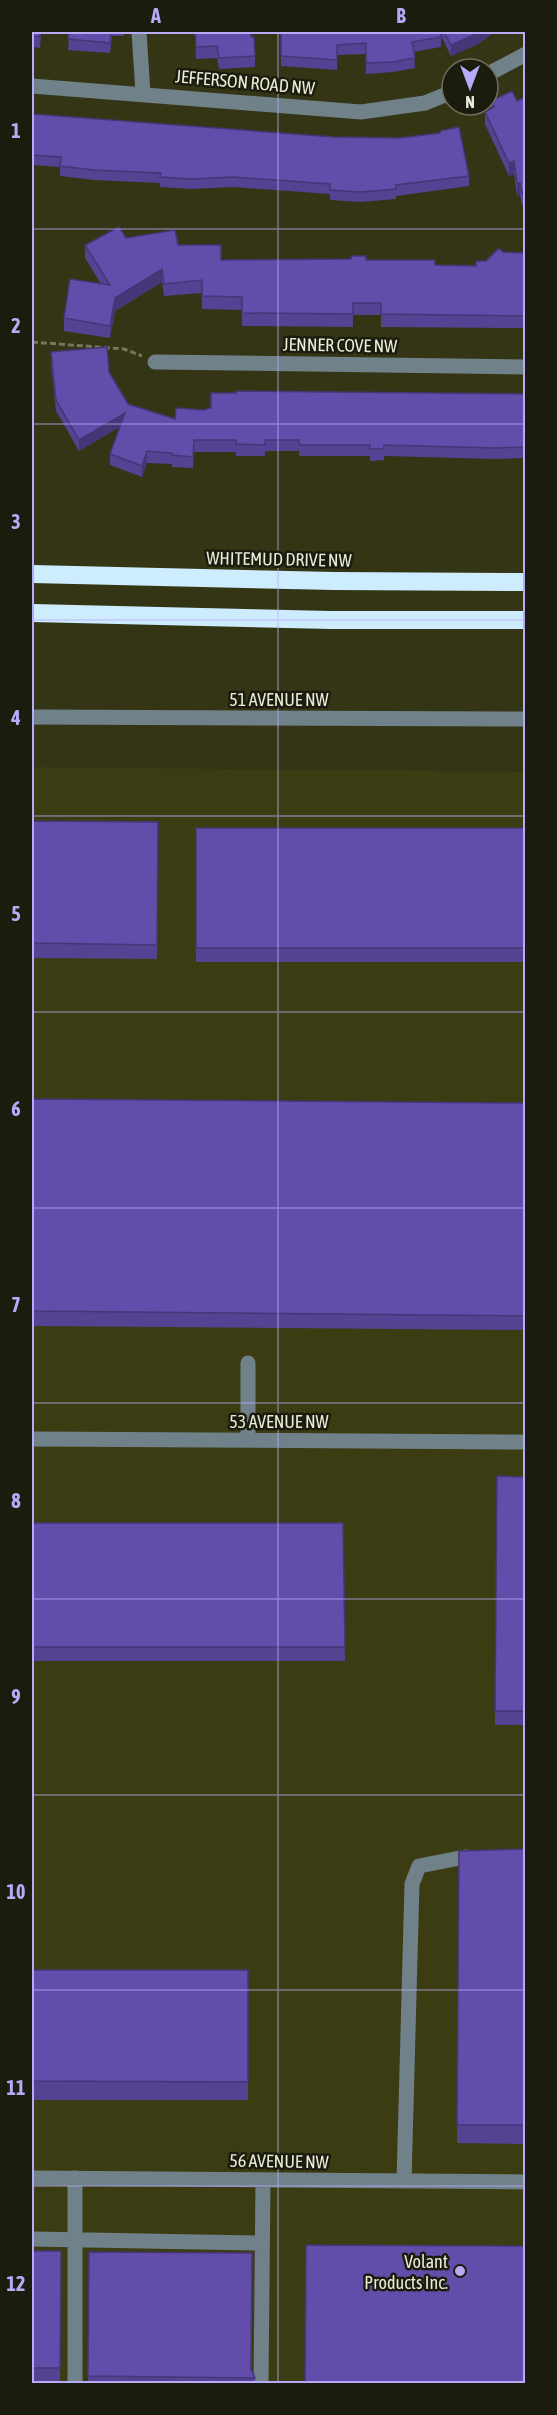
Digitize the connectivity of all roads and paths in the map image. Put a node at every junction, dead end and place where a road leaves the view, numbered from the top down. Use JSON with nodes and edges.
{"nodes":[{"id":1,"x":139,"y":32,"type":"edge"},
{"id":2,"x":525,"y":54,"type":"edge"},
{"id":3,"x":500,"y":68,"type":"edge"},
{"id":4,"x":32,"y":86,"type":"edge"},
{"id":5,"x":143,"y":93,"type":"junction"},
{"id":6,"x":440,"y":97,"type":"edge"},
{"id":7,"x":32,"y":342,"type":"edge"},
{"id":8,"x":155,"y":362,"type":"joint"},
{"id":9,"x":525,"y":367,"type":"edge"},
{"id":10,"x":32,"y":574,"type":"edge"},
{"id":11,"x":525,"y":582,"type":"edge"},
{"id":12,"x":32,"y":613,"type":"edge"},
{"id":13,"x":525,"y":620,"type":"edge"},
{"id":14,"x":32,"y":717,"type":"edge"},
{"id":15,"x":525,"y":719,"type":"edge"},
{"id":16,"x":248,"y":1363,"type":"dead end"},
{"id":17,"x":32,"y":1439,"type":"edge"},
{"id":18,"x":248,"y":1440,"type":"junction"},
{"id":19,"x":525,"y":1442,"type":"edge"},
{"id":20,"x":495,"y":1858,"type":"edge"},
{"id":21,"x":32,"y":2178,"type":"edge"},
{"id":22,"x":75,"y":2178,"type":"junction"},
{"id":23,"x":263,"y":2180,"type":"junction"},
{"id":24,"x":404,"y":2181,"type":"junction"},
{"id":25,"x":525,"y":2182,"type":"edge"},
{"id":26,"x":32,"y":2239,"type":"edge"},
{"id":27,"x":75,"y":2240,"type":"junction"},
{"id":28,"x":262,"y":2243,"type":"junction"},
{"id":29,"x":75,"y":2384,"type":"edge"},
{"id":30,"x":261,"y":2384,"type":"edge"}],
"edges":[{"from":1,"to":5,"type":"street"},
{"from":2,"to":3,"type":"street"},
{"from":4,"to":5,"type":"street","name":"JEFFERSON ROAD NW"},
{"from":5,"to":6,"type":"street","name":"JEFFERSON ROAD NW"},
{"from":7,"to":8,"type":"path"},
{"from":8,"to":9,"type":"street","name":"JENNER COVE NW"},
{"from":10,"to":11,"type":"highway","name":"WHITEMUD DRIVE NW"},
{"from":12,"to":13,"type":"highway"},
{"from":14,"to":15,"type":"street","name":"51 AVENUE NW"},
{"from":16,"to":18,"type":"street"},
{"from":17,"to":18,"type":"street","name":"53 AVENUE NW"},
{"from":18,"to":19,"type":"street","name":"53 AVENUE NW"},
{"from":20,"to":24,"type":"street"},
{"from":21,"to":22,"type":"street","name":"56 AVENUE NW"},
{"from":22,"to":23,"type":"street","name":"56 AVENUE NW"},
{"from":22,"to":27,"type":"street"},
{"from":23,"to":24,"type":"street","name":"56 AVENUE NW"},
{"from":23,"to":28,"type":"street"},
{"from":24,"to":25,"type":"street","name":"56 AVENUE NW"},
{"from":26,"to":27,"type":"street"},
{"from":27,"to":28,"type":"street"},
{"from":27,"to":29,"type":"street"},
{"from":28,"to":30,"type":"street"}]}
